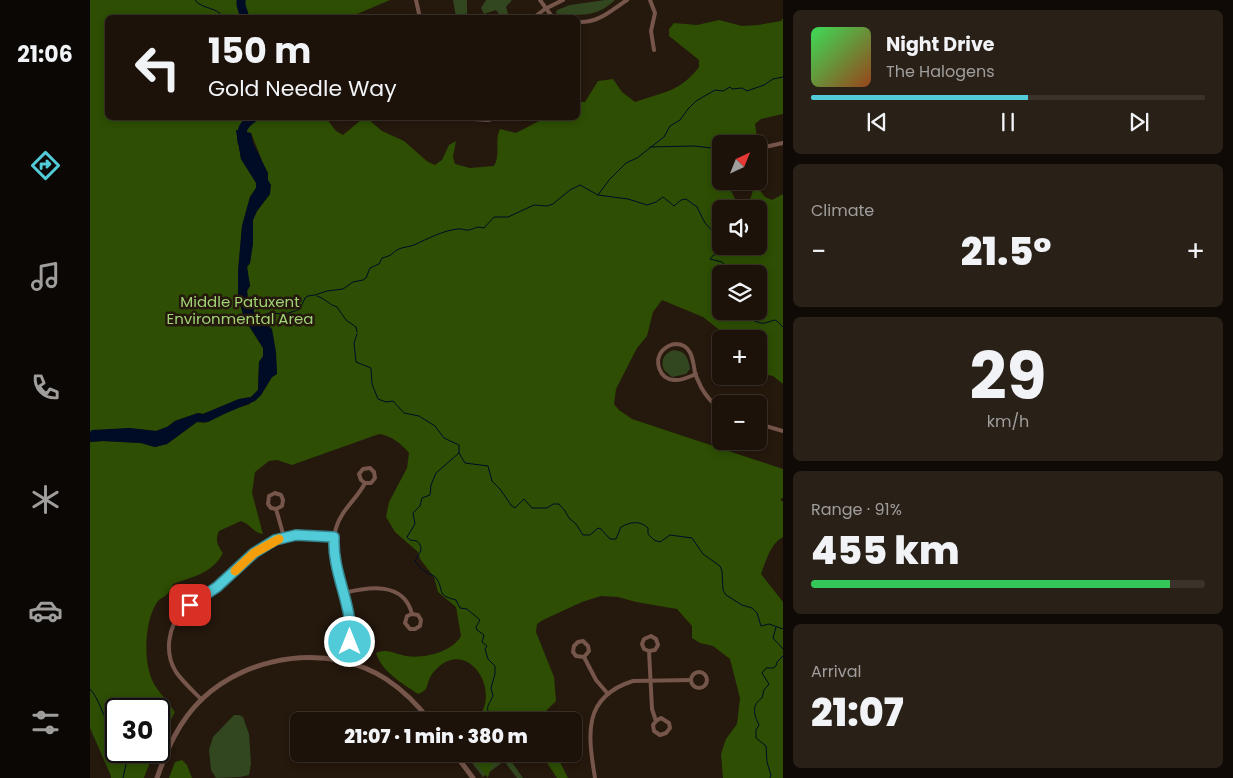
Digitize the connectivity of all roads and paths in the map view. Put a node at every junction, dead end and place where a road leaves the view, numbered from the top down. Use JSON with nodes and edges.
{"nodes":[{"id":1,"x":416,"y":0,"type":"edge"},
{"id":2,"x":540,"y":0,"type":"edge"},
{"id":3,"x":563,"y":0,"type":"edge"},
{"id":4,"x":650,"y":0,"type":"edge"},
{"id":5,"x":624,"y":1,"type":"edge"},
{"id":6,"x":545,"y":9,"type":"junction"},
{"id":7,"x":419,"y":15,"type":"edge"},
{"id":8,"x":537,"y":15,"type":"edge"},
{"id":9,"x":550,"y":15,"type":"edge"},
{"id":10,"x":580,"y":22,"type":"edge"},
{"id":11,"x":654,"y":50,"type":"dead end"},
{"id":12,"x":783,"y":143,"type":"edge"},
{"id":13,"x":768,"y":147,"type":"edge"},
{"id":14,"x":696,"y":374,"type":"junction"},
{"id":15,"x":712,"y":401,"type":"edge"},
{"id":16,"x":767,"y":426,"type":"edge"},
{"id":17,"x":783,"y":430,"type":"edge"},
{"id":18,"x":365,"y":483,"type":"junction"},
{"id":19,"x":276,"y":509,"type":"junction"},
{"id":20,"x":284,"y":537,"type":"junction"},
{"id":21,"x":334,"y":537,"type":"junction"},
{"id":22,"x":344,"y":593,"type":"junction"},
{"id":23,"x":412,"y":614,"type":"junction"},
{"id":24,"x":649,"y":652,"type":"junction"},
{"id":25,"x":584,"y":657,"type":"junction"},
{"id":26,"x":345,"y":662,"type":"junction"},
{"id":27,"x":650,"y":680,"type":"junction"},
{"id":28,"x":691,"y":680,"type":"junction"},
{"id":29,"x":608,"y":694,"type":"junction"},
{"id":30,"x":202,"y":700,"type":"junction"},
{"id":31,"x":423,"y":712,"type":"edge"},
{"id":32,"x":656,"y":720,"type":"junction"},
{"id":33,"x":461,"y":762,"type":"edge"},
{"id":34,"x":157,"y":778,"type":"edge"},
{"id":35,"x":473,"y":778,"type":"edge"},
{"id":36,"x":595,"y":778,"type":"edge"}],
"edges":[{"from":1,"to":7,"type":"street"},
{"from":2,"to":6,"type":"street"},
{"from":3,"to":6,"type":"street"},
{"from":4,"to":11,"type":"street"},
{"from":5,"to":10,"type":"street"},
{"from":6,"to":8,"type":"street"},
{"from":6,"to":9,"type":"street"},
{"from":12,"to":13,"type":"street"},
{"from":14,"to":14,"type":"street"},
{"from":14,"to":15,"type":"street"},
{"from":16,"to":17,"type":"street"},
{"from":18,"to":18,"type":"street"},
{"from":18,"to":21,"type":"street"},
{"from":19,"to":19,"type":"street"},
{"from":19,"to":20,"type":"street"},
{"from":20,"to":21,"type":"street"},
{"from":20,"to":30,"type":"street"},
{"from":21,"to":22,"type":"street"},
{"from":22,"to":23,"type":"street"},
{"from":22,"to":26,"type":"street"},
{"from":23,"to":23,"type":"street"},
{"from":24,"to":24,"type":"street"},
{"from":24,"to":27,"type":"street"},
{"from":25,"to":25,"type":"street"},
{"from":25,"to":29,"type":"street"},
{"from":26,"to":30,"type":"street"},
{"from":26,"to":31,"type":"street"},
{"from":27,"to":28,"type":"street"},
{"from":27,"to":29,"type":"street"},
{"from":27,"to":32,"type":"street"},
{"from":28,"to":28,"type":"street"},
{"from":29,"to":36,"type":"street"},
{"from":30,"to":34,"type":"street"},
{"from":32,"to":32,"type":"street"},
{"from":33,"to":35,"type":"street"}]}
